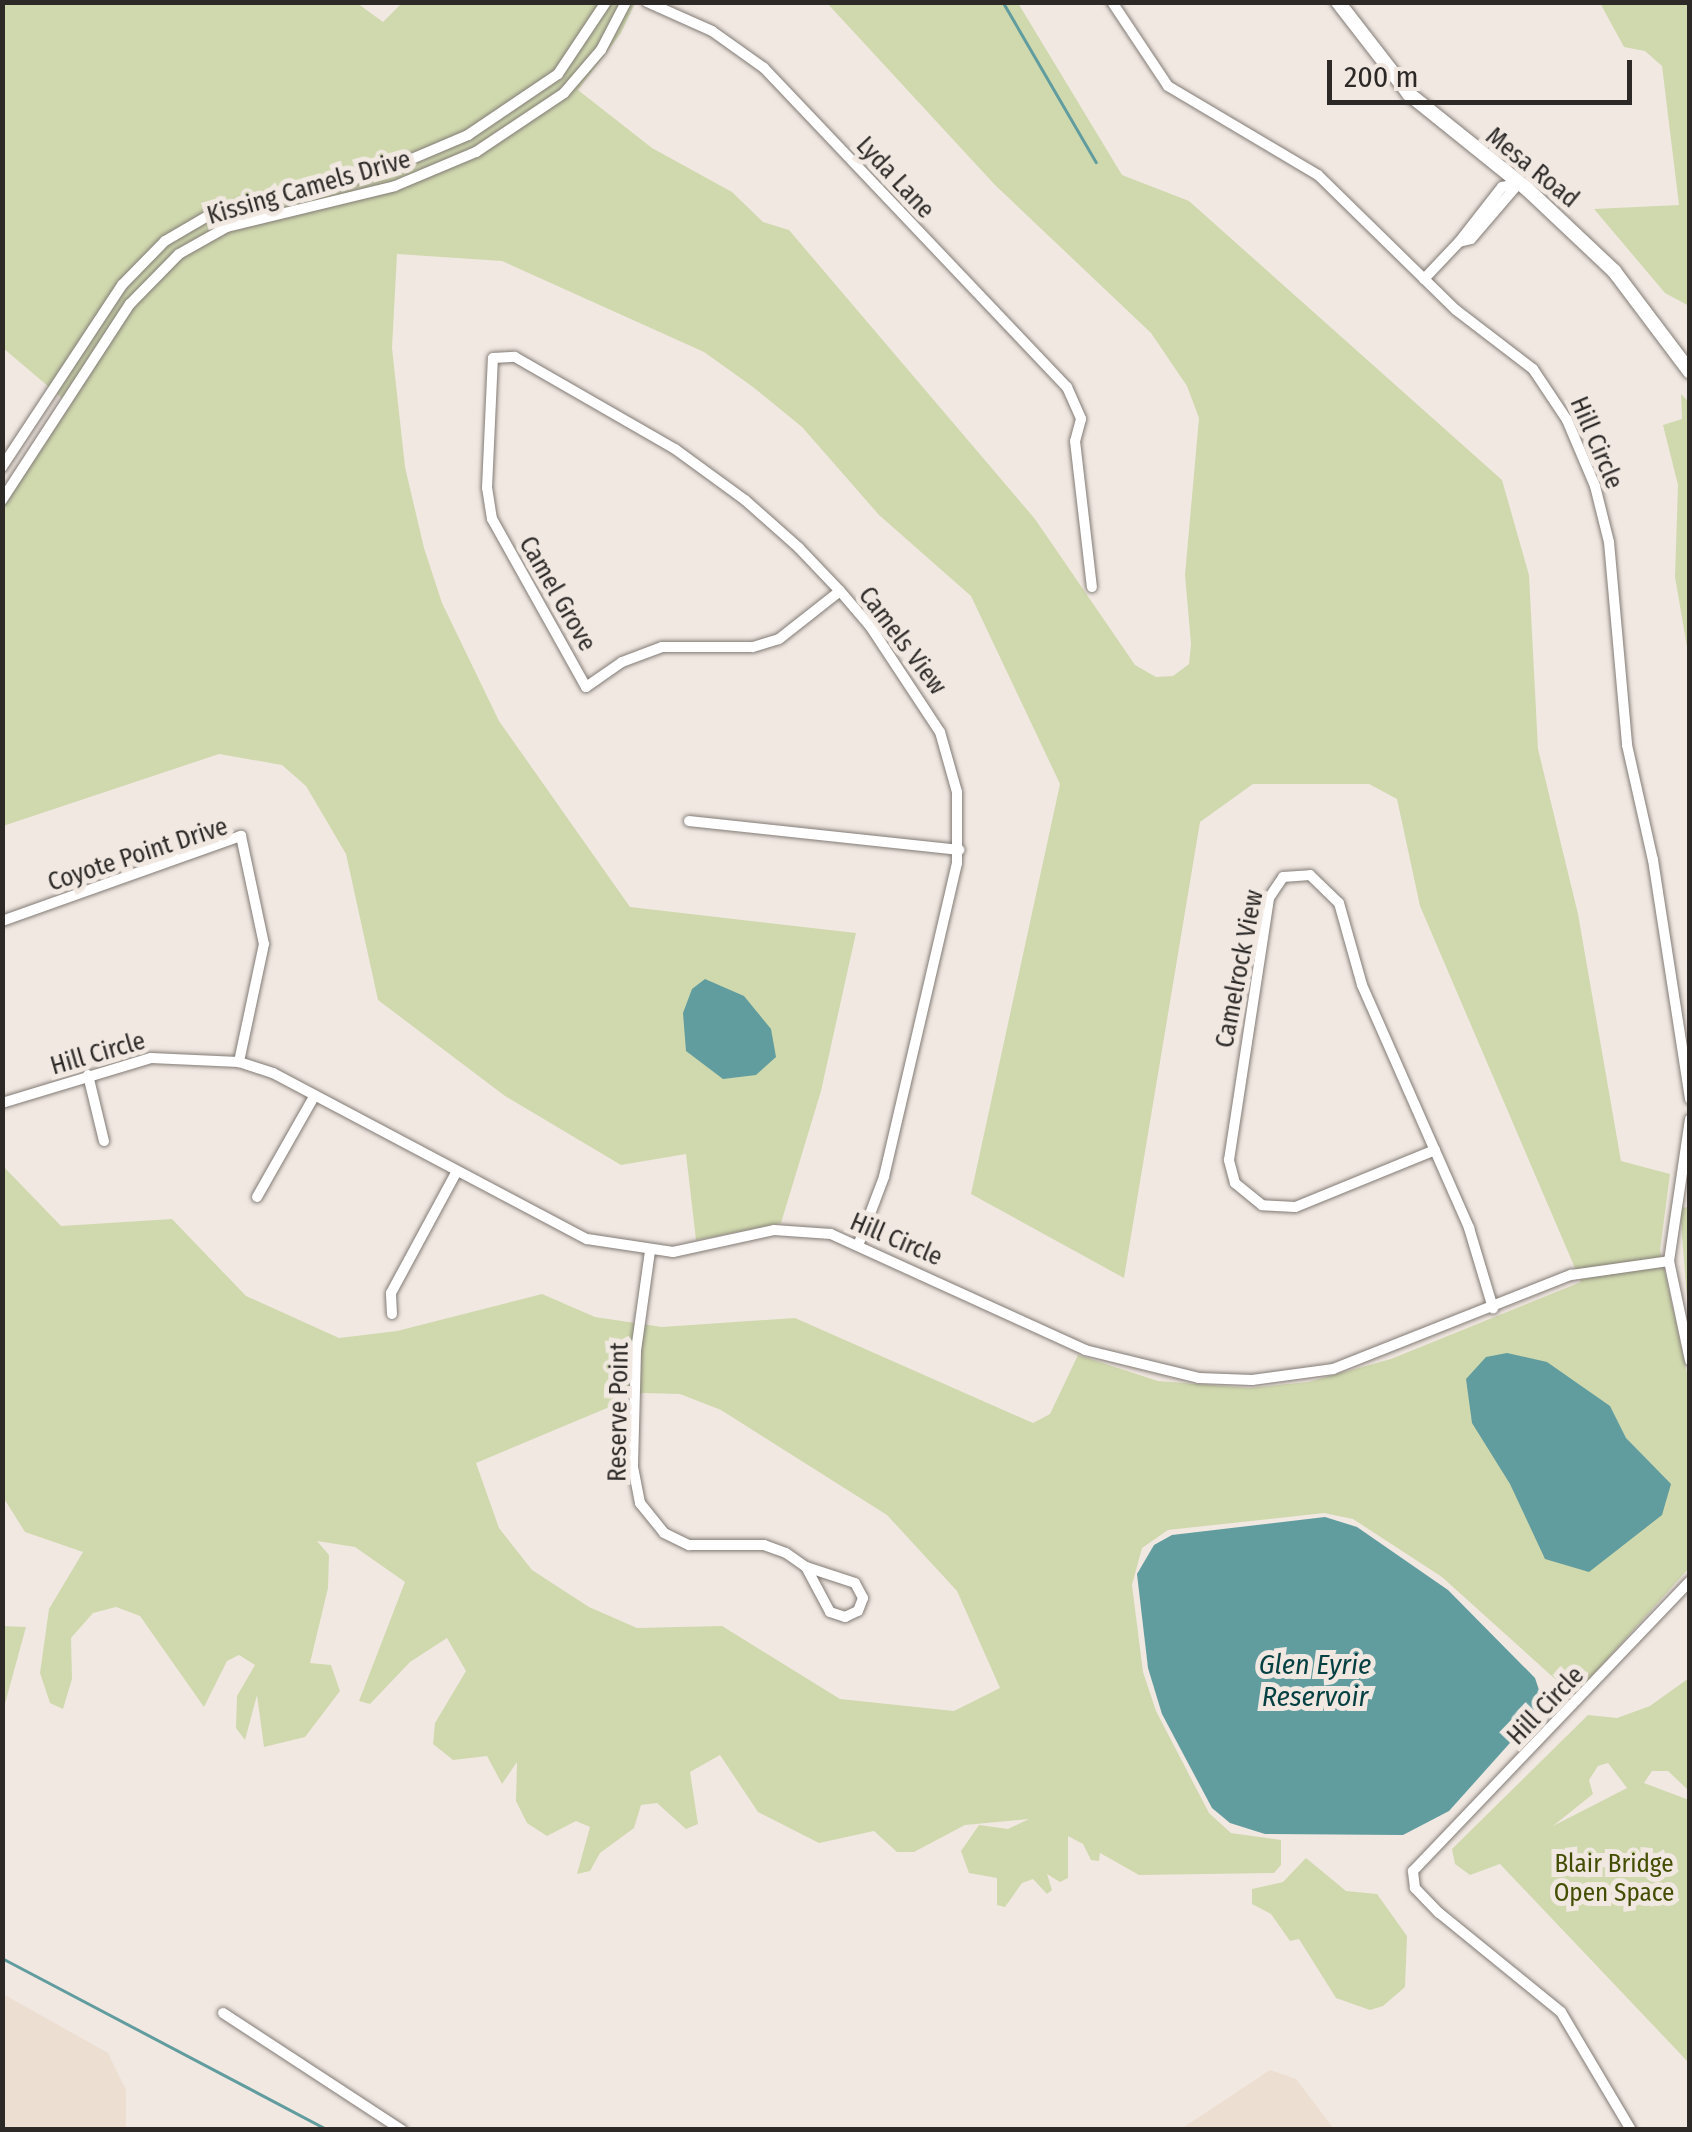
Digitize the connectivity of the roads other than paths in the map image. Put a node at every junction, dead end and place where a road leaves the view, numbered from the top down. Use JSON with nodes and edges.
{"nodes":[{"id":1,"x":606,"y":2,"type":"edge"},
{"id":2,"x":626,"y":2,"type":"edge"},
{"id":3,"x":647,"y":2,"type":"edge"},
{"id":4,"x":1112,"y":2,"type":"edge"},
{"id":5,"x":1339,"y":3,"type":"edge"},
{"id":6,"x":1519,"y":183,"type":"junction"},
{"id":7,"x":1481,"y":210,"type":"junction"},
{"id":8,"x":1491,"y":219,"type":"junction"},
{"id":9,"x":1459,"y":242,"type":"junction"},
{"id":10,"x":1424,"y":279,"type":"junction"},
{"id":11,"x":493,"y":358,"type":"joint"},
{"id":12,"x":1690,"y":372,"type":"edge"},
{"id":13,"x":2,"y":467,"type":"edge"},
{"id":14,"x":2,"y":500,"type":"edge"},
{"id":15,"x":1092,"y":587,"type":"dead end"},
{"id":16,"x":840,"y":591,"type":"junction"},
{"id":17,"x":690,"y":821,"type":"dead end"},
{"id":18,"x":958,"y":850,"type":"junction"},
{"id":19,"x":2,"y":922,"type":"edge"},
{"id":20,"x":239,"y":1062,"type":"junction"},
{"id":21,"x":88,"y":1075,"type":"junction"},
{"id":22,"x":315,"y":1095,"type":"junction"},
{"id":23,"x":1690,"y":1099,"type":"edge"},
{"id":24,"x":2,"y":1102,"type":"edge"},
{"id":25,"x":1690,"y":1119,"type":"edge"},
{"id":26,"x":104,"y":1141,"type":"dead end"},
{"id":27,"x":1434,"y":1150,"type":"junction"},
{"id":28,"x":456,"y":1174,"type":"junction"},
{"id":29,"x":257,"y":1196,"type":"dead end"},
{"id":30,"x":860,"y":1243,"type":"junction"},
{"id":31,"x":650,"y":1252,"type":"junction"},
{"id":32,"x":1669,"y":1262,"type":"junction"},
{"id":33,"x":1493,"y":1308,"type":"junction"},
{"id":34,"x":392,"y":1314,"type":"dead end"},
{"id":35,"x":1690,"y":1361,"type":"edge"},
{"id":36,"x":806,"y":1567,"type":"junction"},
{"id":37,"x":1690,"y":1580,"type":"edge"},
{"id":38,"x":223,"y":2013,"type":"dead end"},
{"id":39,"x":402,"y":2130,"type":"edge"},
{"id":40,"x":1632,"y":2130,"type":"edge"}],
"edges":[{"from":1,"to":13,"type":"street","name":"Kissing Camels Drive"},
{"from":2,"to":14,"type":"street","name":"Kissing Camels Drive"},
{"from":3,"to":15,"type":"street","name":"Lyda Lane"},
{"from":4,"to":10,"type":"street","name":"Hill Circle"},
{"from":5,"to":6,"type":"main road","name":"Mesa Road"},
{"from":6,"to":7,"type":"street"},
{"from":6,"to":8,"type":"street"},
{"from":6,"to":12,"type":"main road","name":"Mesa Road"},
{"from":7,"to":8,"type":"street"},
{"from":7,"to":9,"type":"street"},
{"from":8,"to":9,"type":"street"},
{"from":9,"to":10,"type":"street"},
{"from":10,"to":23,"type":"street","name":"Hill Circle"},
{"from":11,"to":16,"type":"street","name":"Camels View"},
{"from":11,"to":16,"type":"street","name":"Camel Grove"},
{"from":16,"to":18,"type":"street","name":"Camels View"},
{"from":17,"to":18,"type":"street"},
{"from":18,"to":30,"type":"street","name":"Camels View"},
{"from":19,"to":20,"type":"street","name":"Coyote Point Drive"},
{"from":20,"to":21,"type":"street","name":"Hill Circle"},
{"from":20,"to":22,"type":"street","name":"Hill Circle"},
{"from":21,"to":24,"type":"street","name":"Hill Circle"},
{"from":21,"to":26,"type":"street"},
{"from":22,"to":28,"type":"street","name":"Hill Circle"},
{"from":22,"to":29,"type":"street"},
{"from":25,"to":32,"type":"street"},
{"from":27,"to":27,"type":"street","name":"Camelrock View"},
{"from":27,"to":33,"type":"street","name":"Camelrock View"},
{"from":28,"to":31,"type":"street","name":"Hill Circle"},
{"from":28,"to":34,"type":"street"},
{"from":30,"to":31,"type":"street","name":"Hill Circle"},
{"from":30,"to":33,"type":"street","name":"Hill Circle"},
{"from":31,"to":36,"type":"street","name":"Reserve Point"},
{"from":32,"to":33,"type":"street","name":"Hill Circle"},
{"from":32,"to":35,"type":"street"},
{"from":36,"to":36,"type":"street","name":"Reserve Point"},
{"from":37,"to":40,"type":"street","name":"Hill Circle"},
{"from":38,"to":39,"type":"street"}]}
